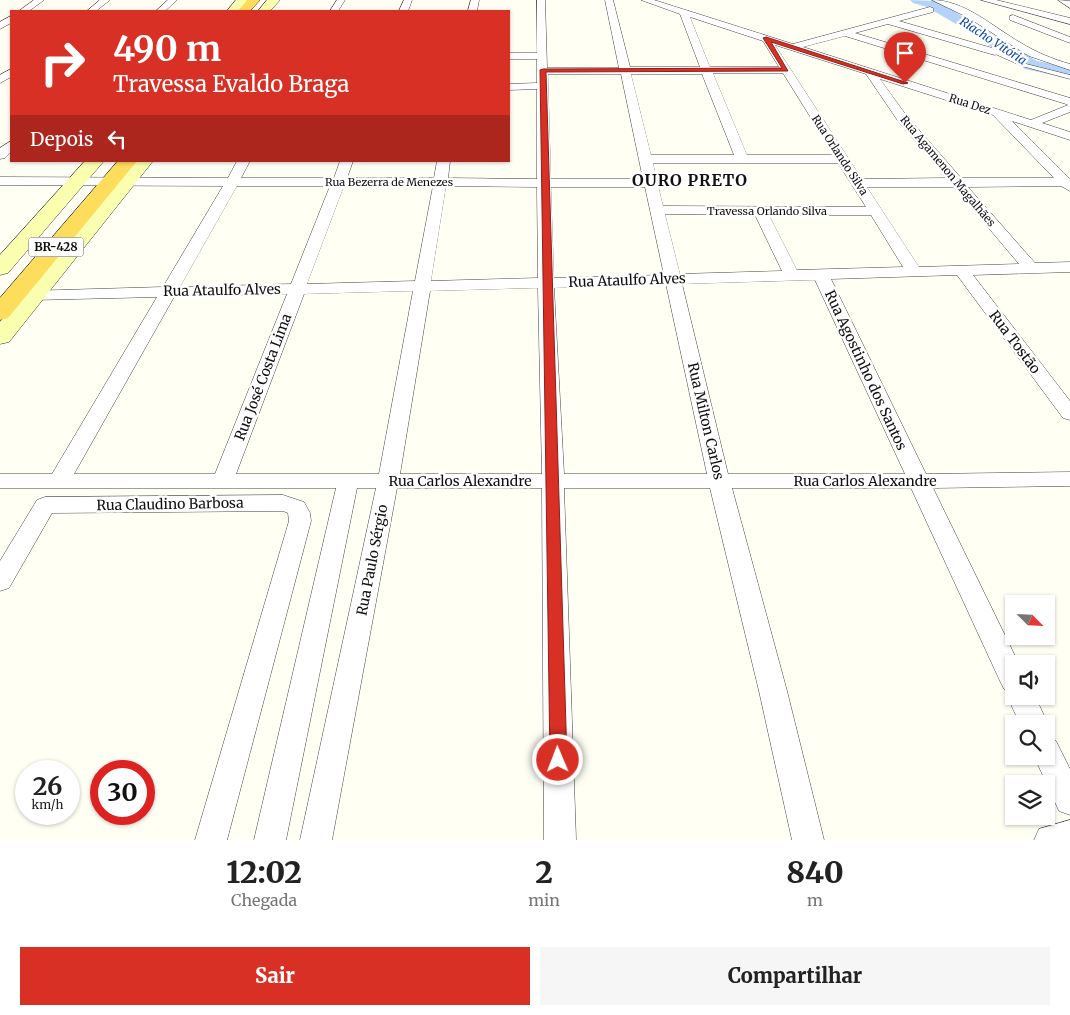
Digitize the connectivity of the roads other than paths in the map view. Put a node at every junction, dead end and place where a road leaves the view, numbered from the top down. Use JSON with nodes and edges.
{"nodes":[{"id":1,"x":40,"y":0,"type":"edge"},
{"id":2,"x":106,"y":0,"type":"edge"},
{"id":3,"x":173,"y":0,"type":"edge"},
{"id":4,"x":243,"y":0,"type":"edge"},
{"id":5,"x":254,"y":0,"type":"edge"},
{"id":6,"x":264,"y":0,"type":"edge"},
{"id":7,"x":274,"y":0,"type":"edge"},
{"id":8,"x":541,"y":0,"type":"edge"},
{"id":9,"x":610,"y":0,"type":"edge"},
{"id":10,"x":645,"y":0,"type":"edge"},
{"id":11,"x":936,"y":0,"type":"edge"},
{"id":12,"x":985,"y":0,"type":"edge"},
{"id":13,"x":1062,"y":0,"type":"edge"},
{"id":14,"x":1070,"y":5,"type":"edge"},
{"id":15,"x":25,"y":10,"type":"edge"},
{"id":16,"x":92,"y":10,"type":"edge"},
{"id":17,"x":161,"y":10,"type":"edge"},
{"id":18,"x":234,"y":10,"type":"edge"},
{"id":19,"x":245,"y":10,"type":"edge"},
{"id":20,"x":256,"y":10,"type":"edge"},
{"id":21,"x":265,"y":10,"type":"edge"},
{"id":22,"x":930,"y":10,"type":"dead end"},
{"id":23,"x":684,"y":12,"type":"junction"},
{"id":24,"x":1013,"y":18,"type":"dead end"},
{"id":25,"x":889,"y":21,"type":"junction"},
{"id":26,"x":1070,"y":21,"type":"edge"},
{"id":27,"x":845,"y":33,"type":"junction"},
{"id":28,"x":766,"y":38,"type":"junction"},
{"id":29,"x":1070,"y":40,"type":"edge"},
{"id":30,"x":793,"y":47,"type":"junction"},
{"id":31,"x":995,"y":52,"type":"joint"},
{"id":32,"x":510,"y":56,"type":"edge"},
{"id":33,"x":1070,"y":56,"type":"edge"},
{"id":34,"x":1041,"y":59,"type":"junction"},
{"id":35,"x":1070,"y":67,"type":"edge"},
{"id":36,"x":624,"y":70,"type":"junction"},
{"id":37,"x":705,"y":70,"type":"junction"},
{"id":38,"x":786,"y":70,"type":"junction"},
{"id":39,"x":543,"y":71,"type":"junction"},
{"id":40,"x":869,"y":71,"type":"junction"},
{"id":41,"x":10,"y":72,"type":"edge"},
{"id":42,"x":1070,"y":77,"type":"edge"},
{"id":43,"x":0,"y":80,"type":"edge"},
{"id":44,"x":510,"y":87,"type":"edge"},
{"id":45,"x":1070,"y":102,"type":"edge"},
{"id":46,"x":1070,"y":108,"type":"edge"},
{"id":47,"x":996,"y":112,"type":"junction"},
{"id":48,"x":1030,"y":124,"type":"junction"},
{"id":49,"x":1070,"y":136,"type":"edge"},
{"id":50,"x":10,"y":146,"type":"edge"},
{"id":51,"x":0,"y":155,"type":"edge"},
{"id":52,"x":742,"y":158,"type":"junction"},
{"id":53,"x":646,"y":159,"type":"junction"},
{"id":54,"x":842,"y":159,"type":"junction"},
{"id":55,"x":141,"y":162,"type":"edge"},
{"id":56,"x":243,"y":162,"type":"edge"},
{"id":57,"x":347,"y":162,"type":"edge"},
{"id":58,"x":442,"y":171,"type":"edge"},
{"id":59,"x":107,"y":173,"type":"edge"},
{"id":60,"x":0,"y":181,"type":"edge"},
{"id":61,"x":232,"y":182,"type":"junction"},
{"id":62,"x":340,"y":182,"type":"junction"},
{"id":63,"x":545,"y":182,"type":"junction"},
{"id":64,"x":957,"y":182,"type":"junction"},
{"id":65,"x":651,"y":183,"type":"junction"},
{"id":66,"x":859,"y":184,"type":"junction"},
{"id":67,"x":1068,"y":184,"type":"edge"},
{"id":68,"x":658,"y":210,"type":"junction"},
{"id":69,"x":760,"y":210,"type":"junction"},
{"id":70,"x":876,"y":211,"type":"junction"},
{"id":71,"x":92,"y":224,"type":"junction"},
{"id":72,"x":66,"y":236,"type":"junction"},
{"id":73,"x":1070,"y":267,"type":"edge"},
{"id":74,"x":0,"y":268,"type":"edge"},
{"id":75,"x":1031,"y":268,"type":"junction"},
{"id":76,"x":961,"y":270,"type":"junction"},
{"id":77,"x":914,"y":272,"type":"junction"},
{"id":78,"x":822,"y":275,"type":"junction"},
{"id":79,"x":792,"y":276,"type":"junction"},
{"id":80,"x":674,"y":278,"type":"junction"},
{"id":81,"x":546,"y":283,"type":"junction"},
{"id":82,"x":423,"y":285,"type":"junction"},
{"id":83,"x":296,"y":289,"type":"junction"},
{"id":84,"x":0,"y":292,"type":"edge"},
{"id":85,"x":169,"y":292,"type":"junction"},
{"id":86,"x":33,"y":296,"type":"junction"},
{"id":87,"x":0,"y":313,"type":"edge"},
{"id":88,"x":0,"y":337,"type":"edge"},
{"id":89,"x":1070,"y":414,"type":"edge"},
{"id":90,"x":1070,"y":479,"type":"edge"},
{"id":91,"x":222,"y":480,"type":"junction"},
{"id":92,"x":553,"y":480,"type":"junction"},
{"id":93,"x":719,"y":480,"type":"junction"},
{"id":94,"x":0,"y":481,"type":"edge"},
{"id":95,"x":59,"y":481,"type":"junction"},
{"id":96,"x":348,"y":481,"type":"junction"},
{"id":97,"x":388,"y":481,"type":"junction"},
{"id":98,"x":919,"y":481,"type":"junction"},
{"id":99,"x":0,"y":582,"type":"edge"},
{"id":100,"x":1005,"y":663,"type":"edge"},
{"id":101,"x":1053,"y":765,"type":"edge"},
{"id":102,"x":1070,"y":801,"type":"edge"},
{"id":103,"x":1070,"y":835,"type":"edge"},
{"id":104,"x":211,"y":840,"type":"edge"},
{"id":105,"x":270,"y":840,"type":"edge"},
{"id":106,"x":316,"y":840,"type":"edge"},
{"id":107,"x":560,"y":840,"type":"edge"},
{"id":108,"x":808,"y":840,"type":"edge"},
{"id":109,"x":1050,"y":840,"type":"edge"}],
"edges":[{"from":1,"to":15,"type":"street"},
{"from":2,"to":16,"type":"street"},
{"from":3,"to":17,"type":"street"},
{"from":4,"to":18,"type":"main road"},
{"from":5,"to":19,"type":"highway"},
{"from":6,"to":20,"type":"highway"},
{"from":7,"to":21,"type":"main road"},
{"from":8,"to":39,"type":"street"},
{"from":9,"to":36,"type":"street","name":"Rua Milton Carlos"},
{"from":10,"to":23,"type":"street","name":"Rua Dez"},
{"from":11,"to":34,"type":"street"},
{"from":12,"to":26,"type":"street"},
{"from":13,"to":14,"type":"street"},
{"from":22,"to":25,"type":"street"},
{"from":23,"to":28,"type":"street","name":"Rua Dez"},
{"from":23,"to":37,"type":"street"},
{"from":24,"to":29,"type":"street"},
{"from":25,"to":27,"type":"street"},
{"from":25,"to":31,"type":"street"},
{"from":27,"to":30,"type":"street"},
{"from":27,"to":45,"type":"street"},
{"from":28,"to":30,"type":"street","name":"Rua Dez"},
{"from":28,"to":38,"type":"street","name":"Rua Orlando Silva"},
{"from":30,"to":40,"type":"street","name":"Rua Dez"},
{"from":31,"to":42,"type":"lane"},
{"from":32,"to":39,"type":"street"},
{"from":33,"to":34,"type":"street"},
{"from":34,"to":35,"type":"street"},
{"from":36,"to":37,"type":"street"},
{"from":36,"to":39,"type":"street"},
{"from":36,"to":53,"type":"street","name":"Rua Milton Carlos"},
{"from":37,"to":38,"type":"street"},
{"from":37,"to":52,"type":"street"},
{"from":38,"to":54,"type":"street","name":"Rua Orlando Silva"},
{"from":39,"to":44,"type":"street"},
{"from":39,"to":63,"type":"street"},
{"from":40,"to":47,"type":"street","name":"Rua Dez"},
{"from":40,"to":64,"type":"street","name":"Rua Agamenon Magalhães"},
{"from":41,"to":43,"type":"street"},
{"from":46,"to":48,"type":"street"},
{"from":47,"to":48,"type":"street","name":"Rua Dez"},
{"from":47,"to":67,"type":"street"},
{"from":48,"to":49,"type":"street","name":"Rua Dez"},
{"from":50,"to":51,"type":"street"},
{"from":52,"to":53,"type":"street"},
{"from":52,"to":54,"type":"street"},
{"from":53,"to":65,"type":"street","name":"Rua Milton Carlos"},
{"from":54,"to":66,"type":"street","name":"Rua Orlando Silva"},
{"from":55,"to":59,"type":"main road"},
{"from":56,"to":61,"type":"street"},
{"from":57,"to":62,"type":"street","name":"Rua José Costa Lima"},
{"from":58,"to":62,"type":"street","name":"Rua Bezerra de Menezes"},
{"from":58,"to":63,"type":"street","name":"Rua Bezerra de Menezes"},
{"from":58,"to":82,"type":"street","name":"Rua Paulo Sérgio"},
{"from":59,"to":60,"type":"street","name":"Rua Bezerra de Menezes"},
{"from":59,"to":61,"type":"street","name":"Rua Bezerra de Menezes"},
{"from":59,"to":71,"type":"main road"},
{"from":59,"to":72,"type":"highway","number":"BR-428"},
{"from":59,"to":74,"type":"main road"},
{"from":59,"to":84,"type":"highway","number":"BR-428"},
{"from":61,"to":62,"type":"street","name":"Rua Bezerra de Menezes"},
{"from":61,"to":85,"type":"street"},
{"from":62,"to":83,"type":"street","name":"Rua José Costa Lima"},
{"from":63,"to":65,"type":"street","name":"Rua Bezerra de Menezes"},
{"from":63,"to":81,"type":"street"},
{"from":64,"to":66,"type":"street"},
{"from":64,"to":67,"type":"street"},
{"from":64,"to":75,"type":"street","name":"Rua Agamenon Magalhães"},
{"from":65,"to":68,"type":"street","name":"Rua Milton Carlos"},
{"from":66,"to":70,"type":"street","name":"Rua Orlando Silva"},
{"from":68,"to":69,"type":"street","name":"Travessa Orlando Silva"},
{"from":68,"to":80,"type":"street","name":"Rua Milton Carlos"},
{"from":69,"to":70,"type":"street","name":"Travessa Orlando Silva"},
{"from":69,"to":79,"type":"street"},
{"from":70,"to":77,"type":"street","name":"Rua Orlando Silva"},
{"from":71,"to":72,"type":"highway"},
{"from":71,"to":86,"type":"main road"},
{"from":72,"to":87,"type":"highway","number":"BR-428"},
{"from":73,"to":75,"type":"street","name":"Rua Ataulfo Alves"},
{"from":75,"to":76,"type":"street","name":"Rua Ataulfo Alves"},
{"from":76,"to":77,"type":"street","name":"Rua Ataulfo Alves"},
{"from":76,"to":89,"type":"street","name":"Rua Tostão"},
{"from":77,"to":78,"type":"street","name":"Rua Ataulfo Alves"},
{"from":78,"to":79,"type":"street","name":"Rua Ataulfo Alves"},
{"from":78,"to":98,"type":"street","name":"Rua Agostinho dos Santos"},
{"from":79,"to":80,"type":"street","name":"Rua Ataulfo Alves"},
{"from":80,"to":81,"type":"street","name":"Rua Ataulfo Alves"},
{"from":80,"to":93,"type":"street","name":"Rua Milton Carlos"},
{"from":81,"to":82,"type":"street","name":"Rua Ataulfo Alves"},
{"from":81,"to":92,"type":"street"},
{"from":82,"to":83,"type":"street","name":"Rua Ataulfo Alves"},
{"from":82,"to":97,"type":"street","name":"Rua Paulo Sérgio"},
{"from":83,"to":85,"type":"street","name":"Rua Ataulfo Alves"},
{"from":83,"to":91,"type":"street","name":"Rua José Costa Lima"},
{"from":85,"to":86,"type":"street","name":"Rua Ataulfo Alves"},
{"from":85,"to":95,"type":"street"},
{"from":86,"to":88,"type":"main road"},
{"from":90,"to":98,"type":"street","name":"Rua Carlos Alexandre"},
{"from":91,"to":95,"type":"street","name":"Rua Carlos Alexandre"},
{"from":91,"to":96,"type":"street","name":"Rua Carlos Alexandre"},
{"from":92,"to":93,"type":"street","name":"Rua Carlos Alexandre"},
{"from":92,"to":97,"type":"street","name":"Rua Carlos Alexandre"},
{"from":92,"to":107,"type":"street"},
{"from":93,"to":98,"type":"street","name":"Rua Carlos Alexandre"},
{"from":93,"to":108,"type":"street","name":"Rua Milton Carlos"},
{"from":94,"to":95,"type":"street","name":"Rua Carlos Alexandre"},
{"from":96,"to":97,"type":"street","name":"Rua Carlos Alexandre"},
{"from":96,"to":105,"type":"street"},
{"from":97,"to":106,"type":"street","name":"Rua Paulo Sérgio"},
{"from":98,"to":100,"type":"street","name":"Rua Agostinho dos Santos"},
{"from":99,"to":104,"type":"street","name":"Rua Claudino Barbosa"},
{"from":101,"to":102,"type":"street"},
{"from":103,"to":109,"type":"street"}]}
